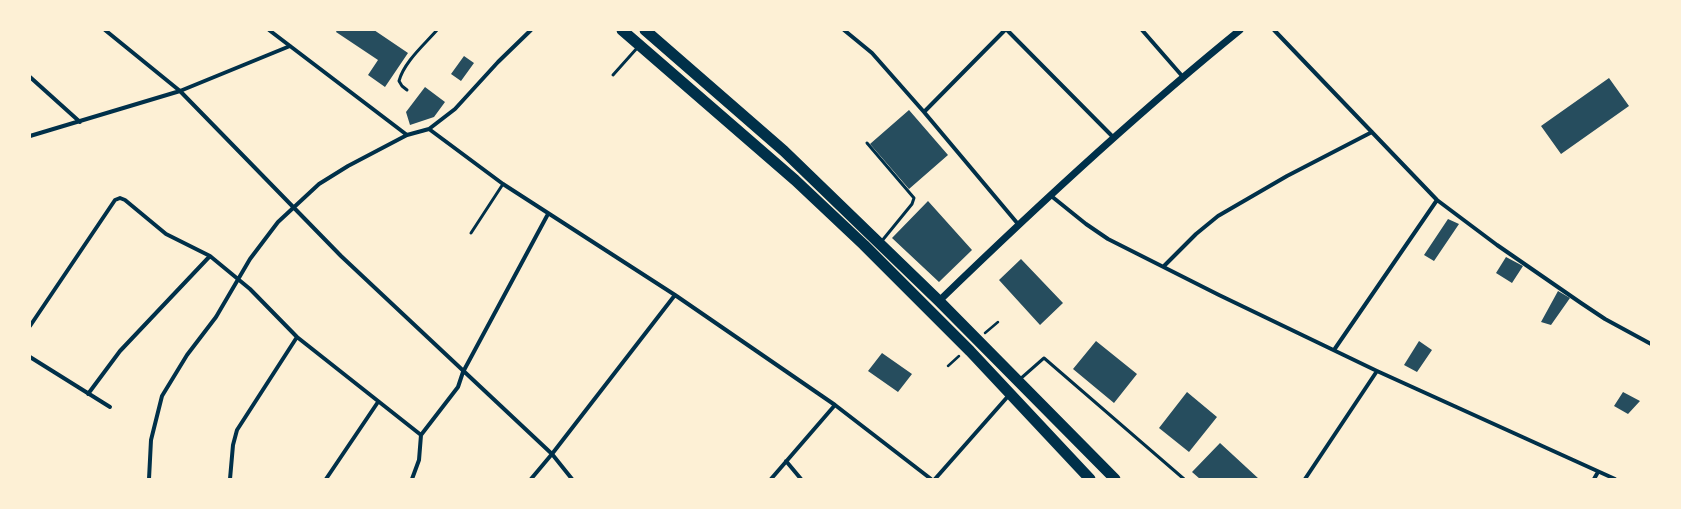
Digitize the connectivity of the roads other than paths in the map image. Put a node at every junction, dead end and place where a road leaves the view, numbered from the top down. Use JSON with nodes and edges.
{"nodes":[{"id":1,"x":105,"y":30,"type":"edge"},
{"id":2,"x":116,"y":30,"type":"edge"},
{"id":3,"x":269,"y":30,"type":"edge"},
{"id":4,"x":437,"y":30,"type":"edge"},
{"id":5,"x":531,"y":30,"type":"edge"},
{"id":6,"x":622,"y":30,"type":"edge"},
{"id":7,"x":645,"y":30,"type":"edge"},
{"id":8,"x":844,"y":30,"type":"edge"},
{"id":9,"x":1006,"y":30,"type":"edge"},
{"id":10,"x":1142,"y":30,"type":"edge"},
{"id":11,"x":1240,"y":30,"type":"edge"},
{"id":12,"x":1274,"y":30,"type":"edge"},
{"id":13,"x":112,"y":34,"type":"junction"},
{"id":14,"x":290,"y":46,"type":"junction"},
{"id":15,"x":640,"y":46,"type":"junction"},
{"id":16,"x":613,"y":75,"type":"dead end"},
{"id":17,"x":30,"y":77,"type":"edge"},
{"id":18,"x":1183,"y":77,"type":"junction"},
{"id":19,"x":407,"y":90,"type":"dead end"},
{"id":20,"x":180,"y":91,"type":"junction"},
{"id":21,"x":924,"y":112,"type":"junction"},
{"id":22,"x":80,"y":122,"type":"junction"},
{"id":23,"x":429,"y":129,"type":"junction"},
{"id":24,"x":1372,"y":132,"type":"junction"},
{"id":25,"x":407,"y":135,"type":"junction"},
{"id":26,"x":30,"y":136,"type":"edge"},
{"id":27,"x":1114,"y":138,"type":"junction"},
{"id":28,"x":867,"y":143,"type":"dead end"},
{"id":29,"x":503,"y":184,"type":"junction"},
{"id":30,"x":1050,"y":195,"type":"junction"},
{"id":31,"x":1437,"y":200,"type":"junction"},
{"id":32,"x":294,"y":206,"type":"junction"},
{"id":33,"x":548,"y":214,"type":"junction"},
{"id":34,"x":1018,"y":224,"type":"junction"},
{"id":35,"x":471,"y":233,"type":"dead end"},
{"id":36,"x":880,"y":244,"type":"junction"},
{"id":37,"x":210,"y":256,"type":"junction"},
{"id":38,"x":1164,"y":266,"type":"junction"},
{"id":39,"x":239,"y":280,"type":"junction"},
{"id":40,"x":675,"y":295,"type":"junction"},
{"id":41,"x":939,"y":301,"type":"junction"},
{"id":42,"x":30,"y":326,"type":"edge"},
{"id":43,"x":297,"y":337,"type":"junction"},
{"id":44,"x":1651,"y":344,"type":"edge"},
{"id":45,"x":1334,"y":350,"type":"junction"},
{"id":46,"x":30,"y":357,"type":"edge"},
{"id":47,"x":1377,"y":371,"type":"junction"},
{"id":48,"x":464,"y":372,"type":"junction"},
{"id":49,"x":1019,"y":380,"type":"junction"},
{"id":50,"x":88,"y":394,"type":"junction"},
{"id":51,"x":1010,"y":394,"type":"junction"},
{"id":52,"x":378,"y":402,"type":"junction"},
{"id":53,"x":836,"y":405,"type":"junction"},
{"id":54,"x":110,"y":407,"type":"dead end"},
{"id":55,"x":421,"y":435,"type":"junction"},
{"id":56,"x":552,"y":454,"type":"junction"},
{"id":57,"x":786,"y":461,"type":"junction"},
{"id":58,"x":1598,"y":472,"type":"junction"},
{"id":59,"x":773,"y":478,"type":"edge"},
{"id":60,"x":149,"y":479,"type":"edge"},
{"id":61,"x":230,"y":479,"type":"edge"},
{"id":62,"x":326,"y":479,"type":"edge"},
{"id":63,"x":412,"y":479,"type":"edge"},
{"id":64,"x":531,"y":479,"type":"edge"},
{"id":65,"x":572,"y":479,"type":"edge"},
{"id":66,"x":801,"y":479,"type":"edge"},
{"id":67,"x":931,"y":479,"type":"edge"},
{"id":68,"x":935,"y":479,"type":"edge"},
{"id":69,"x":1090,"y":479,"type":"edge"},
{"id":70,"x":1115,"y":479,"type":"edge"},
{"id":71,"x":1184,"y":479,"type":"edge"},
{"id":72,"x":1305,"y":479,"type":"edge"},
{"id":73,"x":1594,"y":479,"type":"edge"},
{"id":74,"x":1614,"y":479,"type":"edge"}],
"edges":[{"from":1,"to":13,"type":"street"},
{"from":2,"to":13,"type":"street"},
{"from":3,"to":14,"type":"street"},
{"from":4,"to":19,"type":"lane"},
{"from":5,"to":23,"type":"street"},
{"from":6,"to":15,"type":"highway"},
{"from":7,"to":36,"type":"highway"},
{"from":8,"to":21,"type":"street"},
{"from":9,"to":21,"type":"street"},
{"from":9,"to":27,"type":"street"},
{"from":10,"to":18,"type":"street"},
{"from":11,"to":18,"type":"street"},
{"from":12,"to":24,"type":"street"},
{"from":13,"to":20,"type":"street"},
{"from":14,"to":20,"type":"street"},
{"from":14,"to":25,"type":"street"},
{"from":15,"to":16,"type":"lane"},
{"from":15,"to":51,"type":"highway"},
{"from":17,"to":22,"type":"street"},
{"from":18,"to":27,"type":"street"},
{"from":20,"to":22,"type":"street"},
{"from":20,"to":32,"type":"street"},
{"from":21,"to":34,"type":"street"},
{"from":22,"to":26,"type":"street"},
{"from":23,"to":25,"type":"street"},
{"from":23,"to":29,"type":"street"},
{"from":24,"to":31,"type":"street"},
{"from":24,"to":38,"type":"street"},
{"from":25,"to":32,"type":"street"},
{"from":27,"to":30,"type":"street"},
{"from":28,"to":36,"type":"lane"},
{"from":29,"to":33,"type":"street"},
{"from":29,"to":35,"type":"lane"},
{"from":30,"to":34,"type":"street"},
{"from":30,"to":38,"type":"street"},
{"from":31,"to":44,"type":"street"},
{"from":31,"to":45,"type":"street"},
{"from":32,"to":39,"type":"street"},
{"from":32,"to":48,"type":"street"},
{"from":33,"to":40,"type":"street"},
{"from":33,"to":48,"type":"street"},
{"from":34,"to":41,"type":"street"},
{"from":36,"to":41,"type":"highway"},
{"from":37,"to":39,"type":"street"},
{"from":37,"to":42,"type":"street"},
{"from":37,"to":50,"type":"street"},
{"from":38,"to":45,"type":"street"},
{"from":39,"to":43,"type":"street"},
{"from":39,"to":60,"type":"street"},
{"from":40,"to":53,"type":"street"},
{"from":40,"to":56,"type":"street"},
{"from":41,"to":49,"type":"highway"},
{"from":43,"to":52,"type":"street"},
{"from":43,"to":61,"type":"street"},
{"from":45,"to":47,"type":"street"},
{"from":46,"to":50,"type":"street"},
{"from":47,"to":58,"type":"street"},
{"from":47,"to":72,"type":"street"},
{"from":48,"to":55,"type":"street"},
{"from":48,"to":56,"type":"street"},
{"from":49,"to":70,"type":"highway"},
{"from":49,"to":71,"type":"lane"},
{"from":50,"to":54,"type":"street"},
{"from":51,"to":68,"type":"street"},
{"from":51,"to":69,"type":"highway"},
{"from":52,"to":55,"type":"street"},
{"from":52,"to":62,"type":"street"},
{"from":53,"to":57,"type":"street"},
{"from":53,"to":67,"type":"street"},
{"from":55,"to":63,"type":"street"},
{"from":56,"to":64,"type":"street"},
{"from":56,"to":65,"type":"street"},
{"from":57,"to":59,"type":"street"},
{"from":57,"to":66,"type":"street"},
{"from":58,"to":73,"type":"street"},
{"from":58,"to":74,"type":"street"}]}
